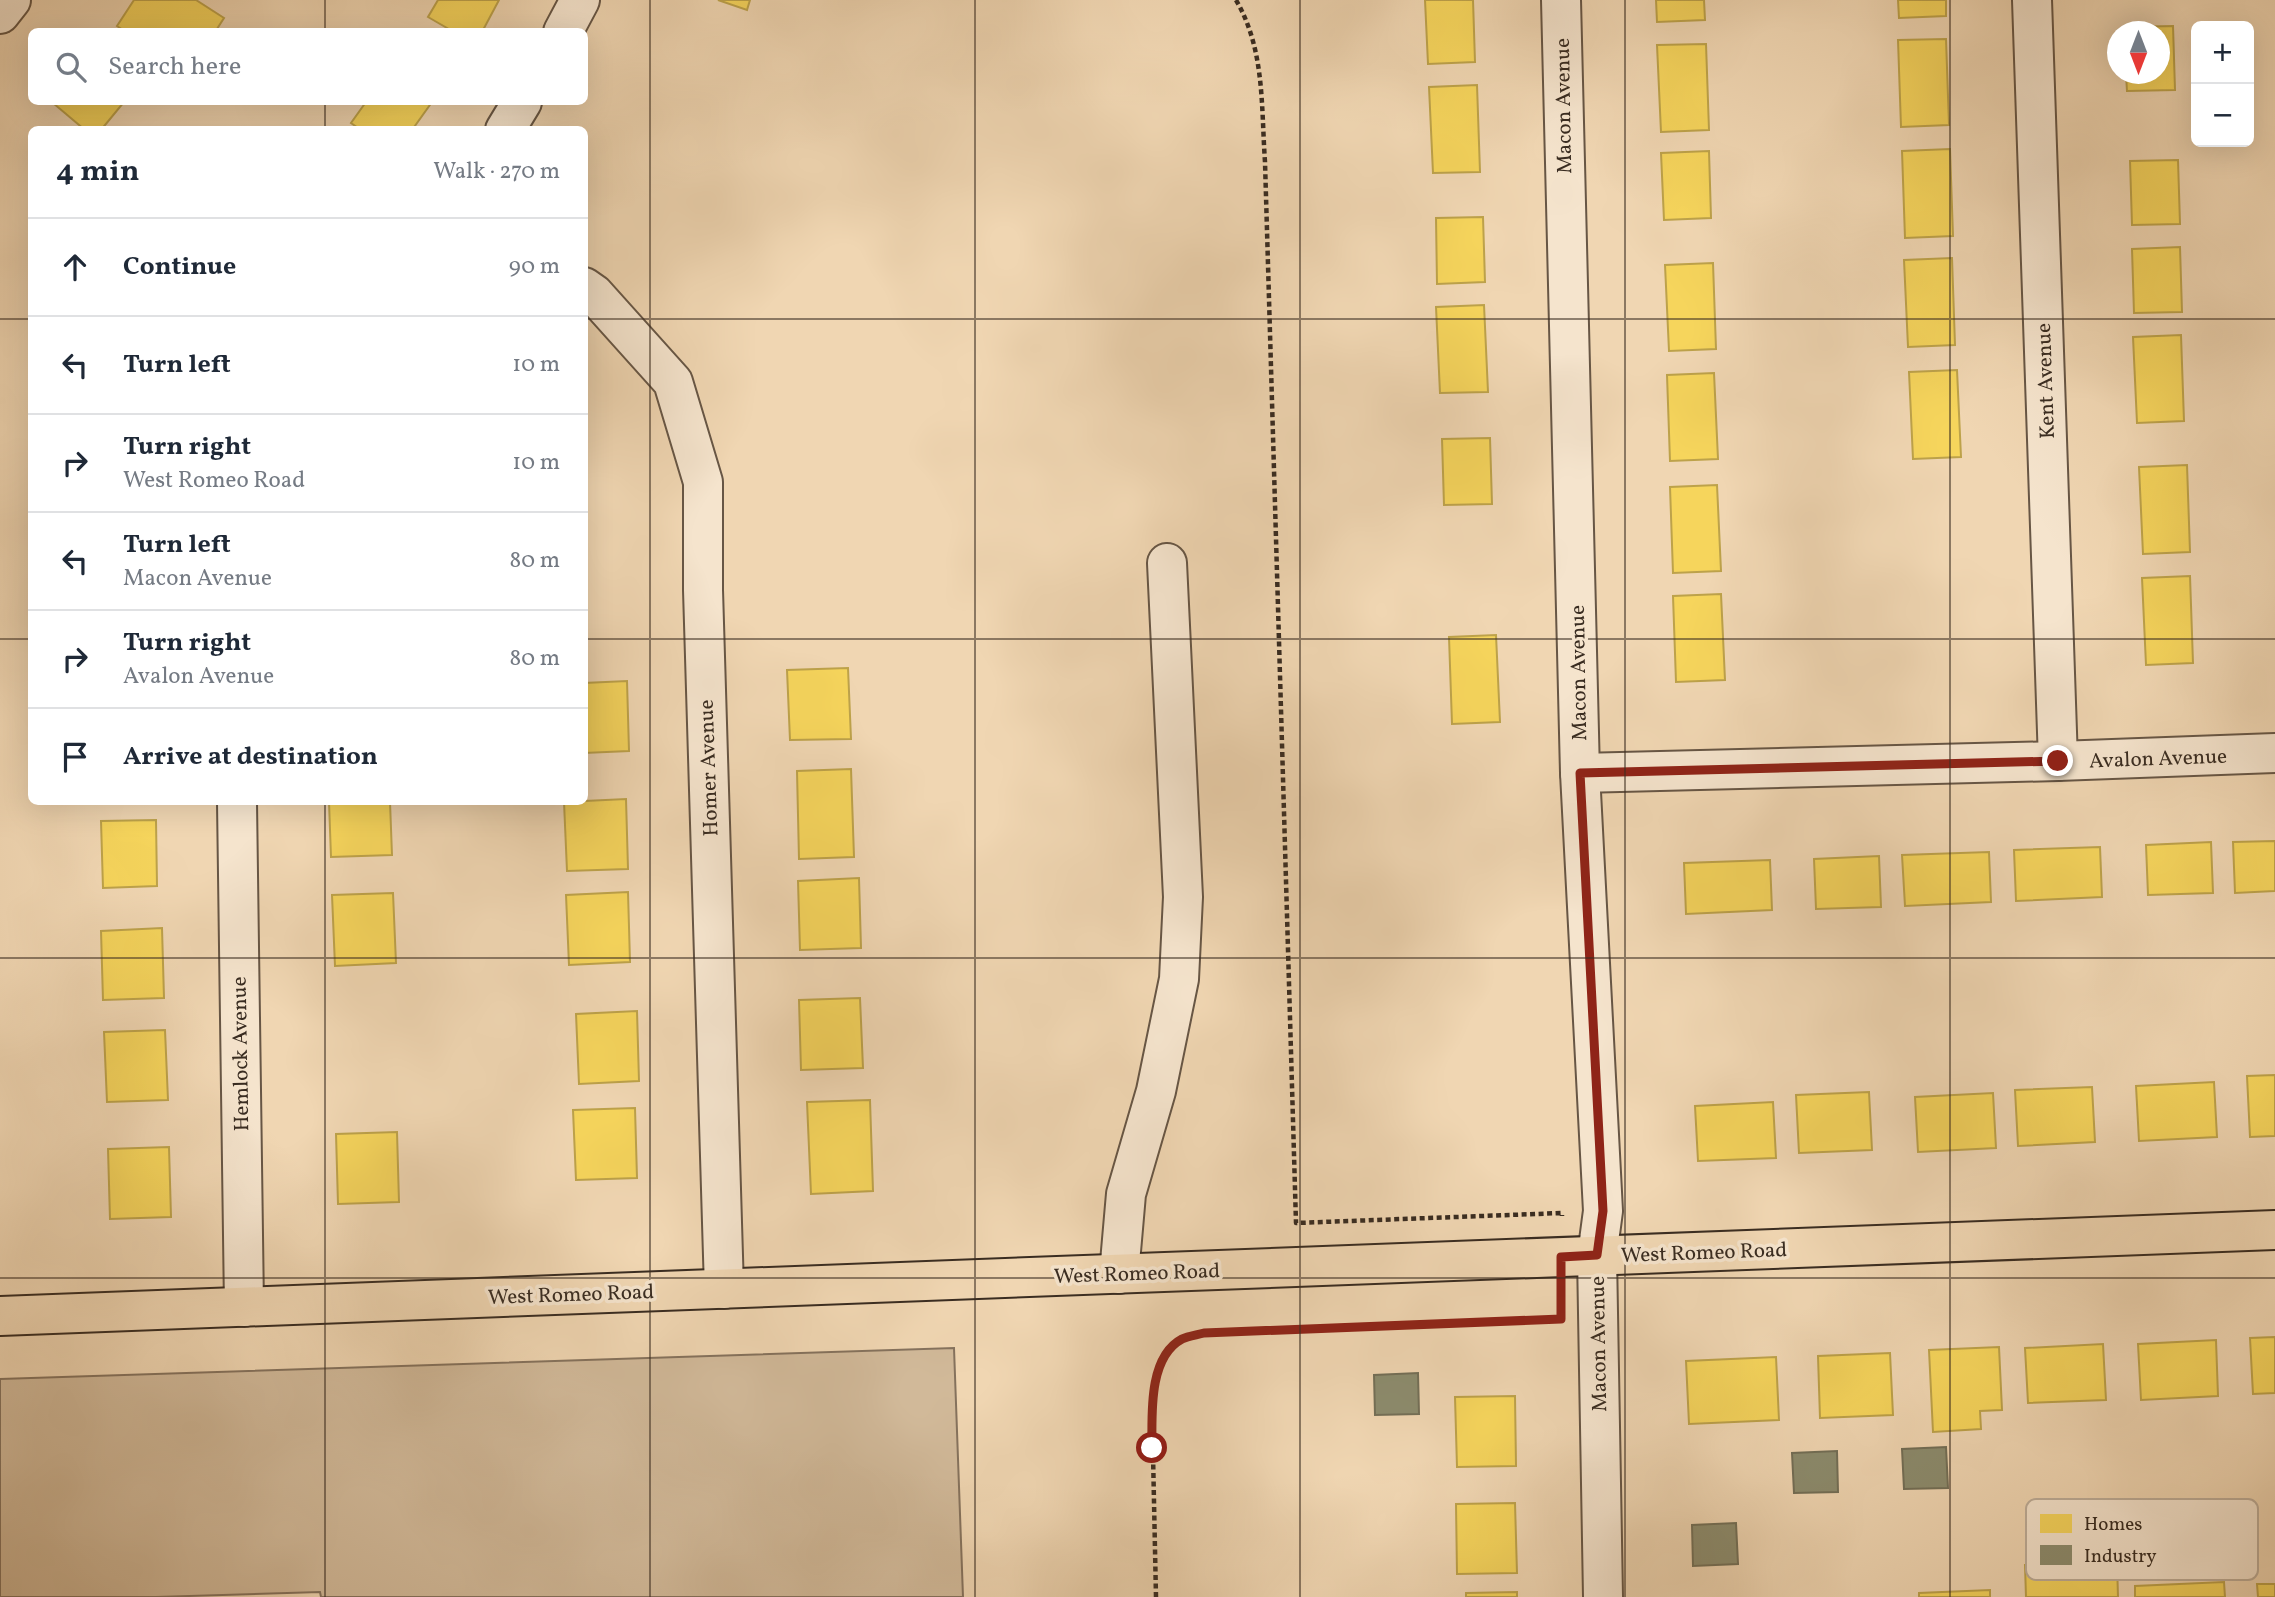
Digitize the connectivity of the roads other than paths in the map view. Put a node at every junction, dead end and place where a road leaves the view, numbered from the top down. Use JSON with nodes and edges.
{"nodes":[{"id":1,"x":10,"y":0,"type":"edge"},
{"id":2,"x":580,"y":0,"type":"edge"},
{"id":3,"x":1560,"y":0,"type":"edge"},
{"id":4,"x":2032,"y":0,"type":"edge"},
{"id":5,"x":0,"y":14,"type":"edge"},
{"id":6,"x":566,"y":28,"type":"edge"},
{"id":7,"x":520,"y":105,"type":"edge"},
{"id":8,"x":507,"y":126,"type":"edge"},
{"id":9,"x":588,"y":290,"type":"edge"},
{"id":10,"x":1167,"y":563,"type":"dead end"},
{"id":11,"x":2275,"y":753,"type":"edge"},
{"id":12,"x":2058,"y":761,"type":"junction"},
{"id":13,"x":1580,"y":773,"type":"junction"},
{"id":14,"x":237,"y":805,"type":"edge"},
{"id":15,"x":2275,"y":1230,"type":"edge"},
{"id":16,"x":1579,"y":1256,"type":"junction"},
{"id":17,"x":1119,"y":1274,"type":"junction"},
{"id":18,"x":724,"y":1289,"type":"junction"},
{"id":19,"x":244,"y":1307,"type":"junction"},
{"id":20,"x":0,"y":1316,"type":"edge"},
{"id":21,"x":1603,"y":1597,"type":"edge"}],
"edges":[{"from":1,"to":5,"type":"street"},
{"from":2,"to":6,"type":"street"},
{"from":3,"to":13,"type":"street","name":"Macon Avenue"},
{"from":4,"to":12,"type":"street","name":"Kent Avenue"},
{"from":7,"to":8,"type":"street"},
{"from":9,"to":18,"type":"street","name":"Homer Avenue"},
{"from":10,"to":17,"type":"street"},
{"from":11,"to":12,"type":"street","name":"Avalon Avenue"},
{"from":12,"to":13,"type":"street","name":"Avalon Avenue"},
{"from":13,"to":16,"type":"street","name":"Macon Avenue"},
{"from":14,"to":19,"type":"street","name":"Hemlock Avenue"},
{"from":15,"to":16,"type":"main road","name":"West Romeo Road"},
{"from":16,"to":17,"type":"main road","name":"West Romeo Road"},
{"from":16,"to":21,"type":"street","name":"Macon Avenue"},
{"from":17,"to":18,"type":"main road","name":"West Romeo Road"},
{"from":18,"to":19,"type":"main road","name":"West Romeo Road"},
{"from":19,"to":20,"type":"main road","name":"West Romeo Road"}]}
